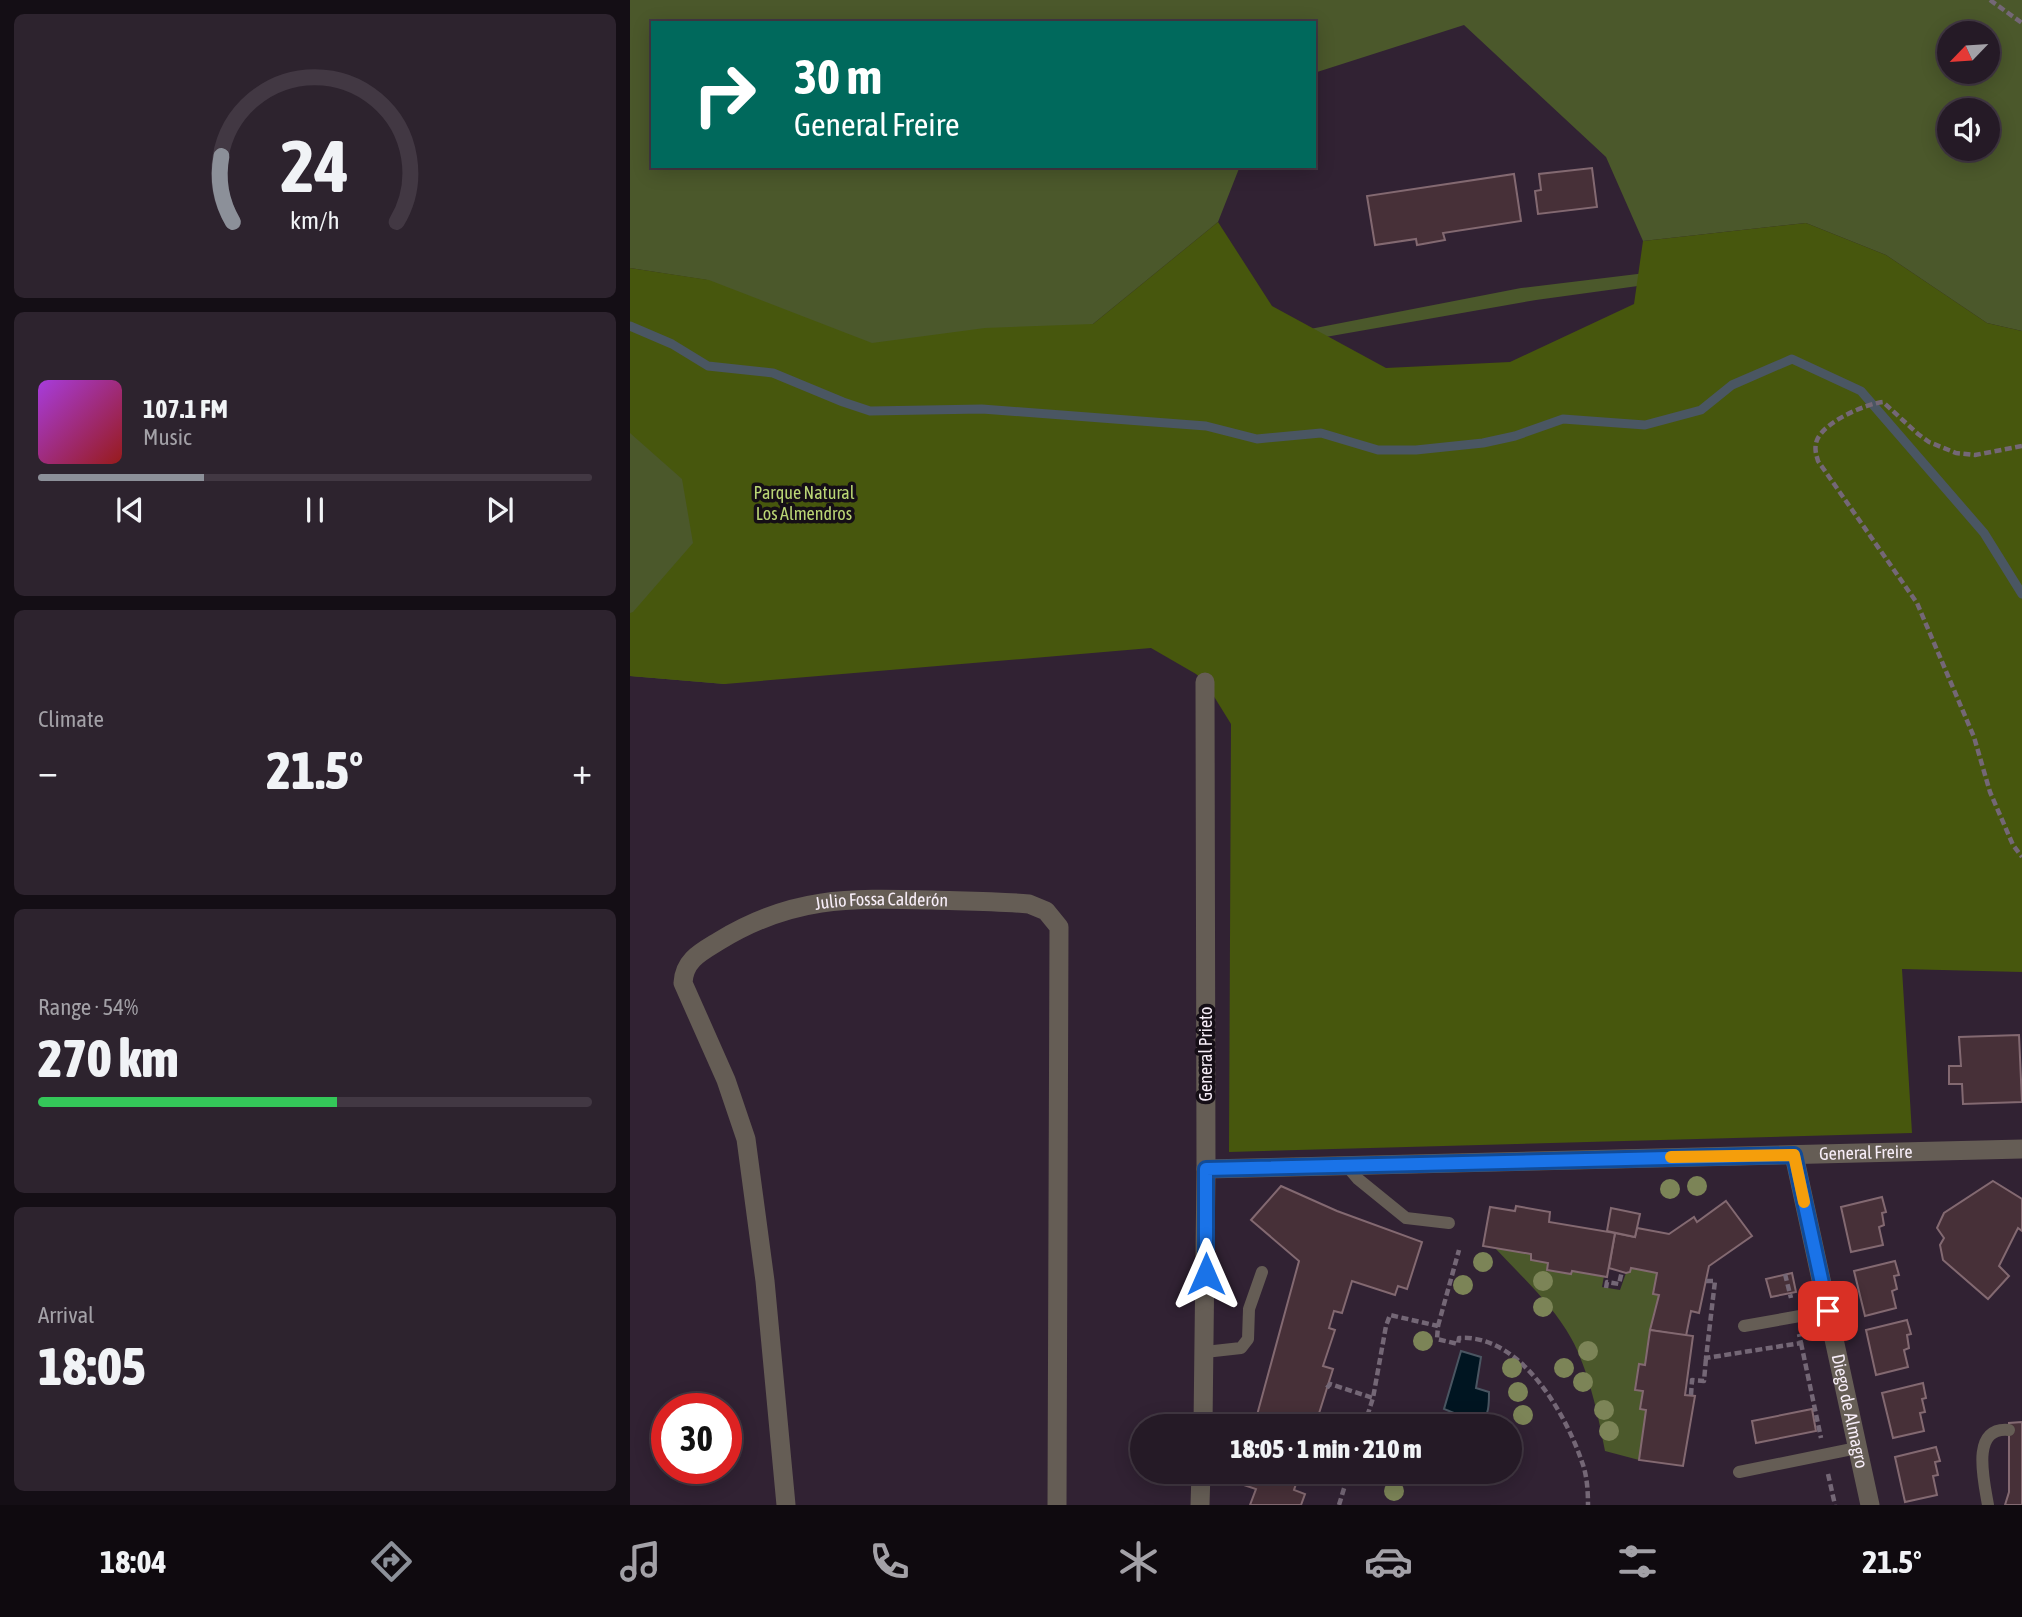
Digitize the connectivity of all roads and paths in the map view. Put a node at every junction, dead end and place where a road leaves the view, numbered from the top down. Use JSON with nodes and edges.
{"nodes":[{"id":1,"x":1990,"y":0,"type":"edge"},
{"id":2,"x":2022,"y":23,"type":"edge"},
{"id":3,"x":2022,"y":446,"type":"edge"},
{"id":4,"x":1205,"y":682,"type":"dead end"},
{"id":5,"x":2022,"y":858,"type":"edge"},
{"id":6,"x":2022,"y":1149,"type":"edge"},
{"id":7,"x":1794,"y":1155,"type":"junction"},
{"id":8,"x":1348,"y":1166,"type":"junction"},
{"id":9,"x":1206,"y":1169,"type":"junction"},
{"id":10,"x":1449,"y":1223,"type":"dead end"},
{"id":11,"x":1460,"y":1250,"type":"dead end"},
{"id":12,"x":1622,"y":1271,"type":"dead end"},
{"id":13,"x":1262,"y":1272,"type":"dead end"},
{"id":14,"x":1606,"y":1288,"type":"dead end"},
{"id":15,"x":1828,"y":1311,"type":"junction"},
{"id":16,"x":1438,"y":1326,"type":"junction"},
{"id":17,"x":1744,"y":1326,"type":"dead end"},
{"id":18,"x":1801,"y":1343,"type":"dead end"},
{"id":19,"x":1205,"y":1352,"type":"junction"},
{"id":20,"x":1706,"y":1358,"type":"dead end"},
{"id":21,"x":1327,"y":1388,"type":"dead end"},
{"id":22,"x":1691,"y":1395,"type":"dead end"},
{"id":23,"x":1373,"y":1398,"type":"junction"},
{"id":24,"x":1203,"y":1414,"type":"edge"},
{"id":25,"x":1368,"y":1414,"type":"edge"},
{"id":26,"x":2009,"y":1430,"type":"dead end"},
{"id":27,"x":1857,"y":1448,"type":"junction"},
{"id":28,"x":1825,"y":1455,"type":"junction"},
{"id":29,"x":1739,"y":1472,"type":"dead end"},
{"id":30,"x":1201,"y":1484,"type":"edge"},
{"id":31,"x":1345,"y":1484,"type":"edge"},
{"id":32,"x":786,"y":1505,"type":"edge"},
{"id":33,"x":1058,"y":1505,"type":"edge"},
{"id":34,"x":1200,"y":1505,"type":"edge"},
{"id":35,"x":1339,"y":1505,"type":"edge"},
{"id":36,"x":1588,"y":1505,"type":"edge"},
{"id":37,"x":1835,"y":1505,"type":"edge"},
{"id":38,"x":1870,"y":1505,"type":"edge"},
{"id":39,"x":1988,"y":1505,"type":"edge"}],
"edges":[{"from":1,"to":2,"type":"path"},
{"from":3,"to":5,"type":"path"},
{"from":4,"to":9,"type":"street","name":"General Prieto"},
{"from":6,"to":7,"type":"street","name":"General Freire"},
{"from":7,"to":8,"type":"street","name":"General Freire"},
{"from":7,"to":15,"type":"street","name":"Diego de Almagro"},
{"from":8,"to":9,"type":"street","name":"General Freire"},
{"from":8,"to":10,"type":"lane"},
{"from":9,"to":19,"type":"street","name":"General Prieto"},
{"from":11,"to":16,"type":"path"},
{"from":12,"to":14,"type":"path"},
{"from":13,"to":19,"type":"lane"},
{"from":15,"to":17,"type":"lane"},
{"from":15,"to":27,"type":"street","name":"Diego de Almagro"},
{"from":16,"to":23,"type":"path"},
{"from":16,"to":36,"type":"path"},
{"from":18,"to":28,"type":"path"},
{"from":19,"to":24,"type":"street","name":"General Prieto"},
{"from":20,"to":22,"type":"path"},
{"from":21,"to":23,"type":"path"},
{"from":23,"to":25,"type":"path"},
{"from":26,"to":39,"type":"lane"},
{"from":27,"to":28,"type":"lane"},
{"from":27,"to":38,"type":"street","name":"Diego de Almagro"},
{"from":28,"to":29,"type":"lane"},
{"from":28,"to":37,"type":"path"},
{"from":30,"to":34,"type":"street"},
{"from":31,"to":35,"type":"path"},
{"from":32,"to":33,"type":"street","name":"Julio Fossa Calderón"}]}
